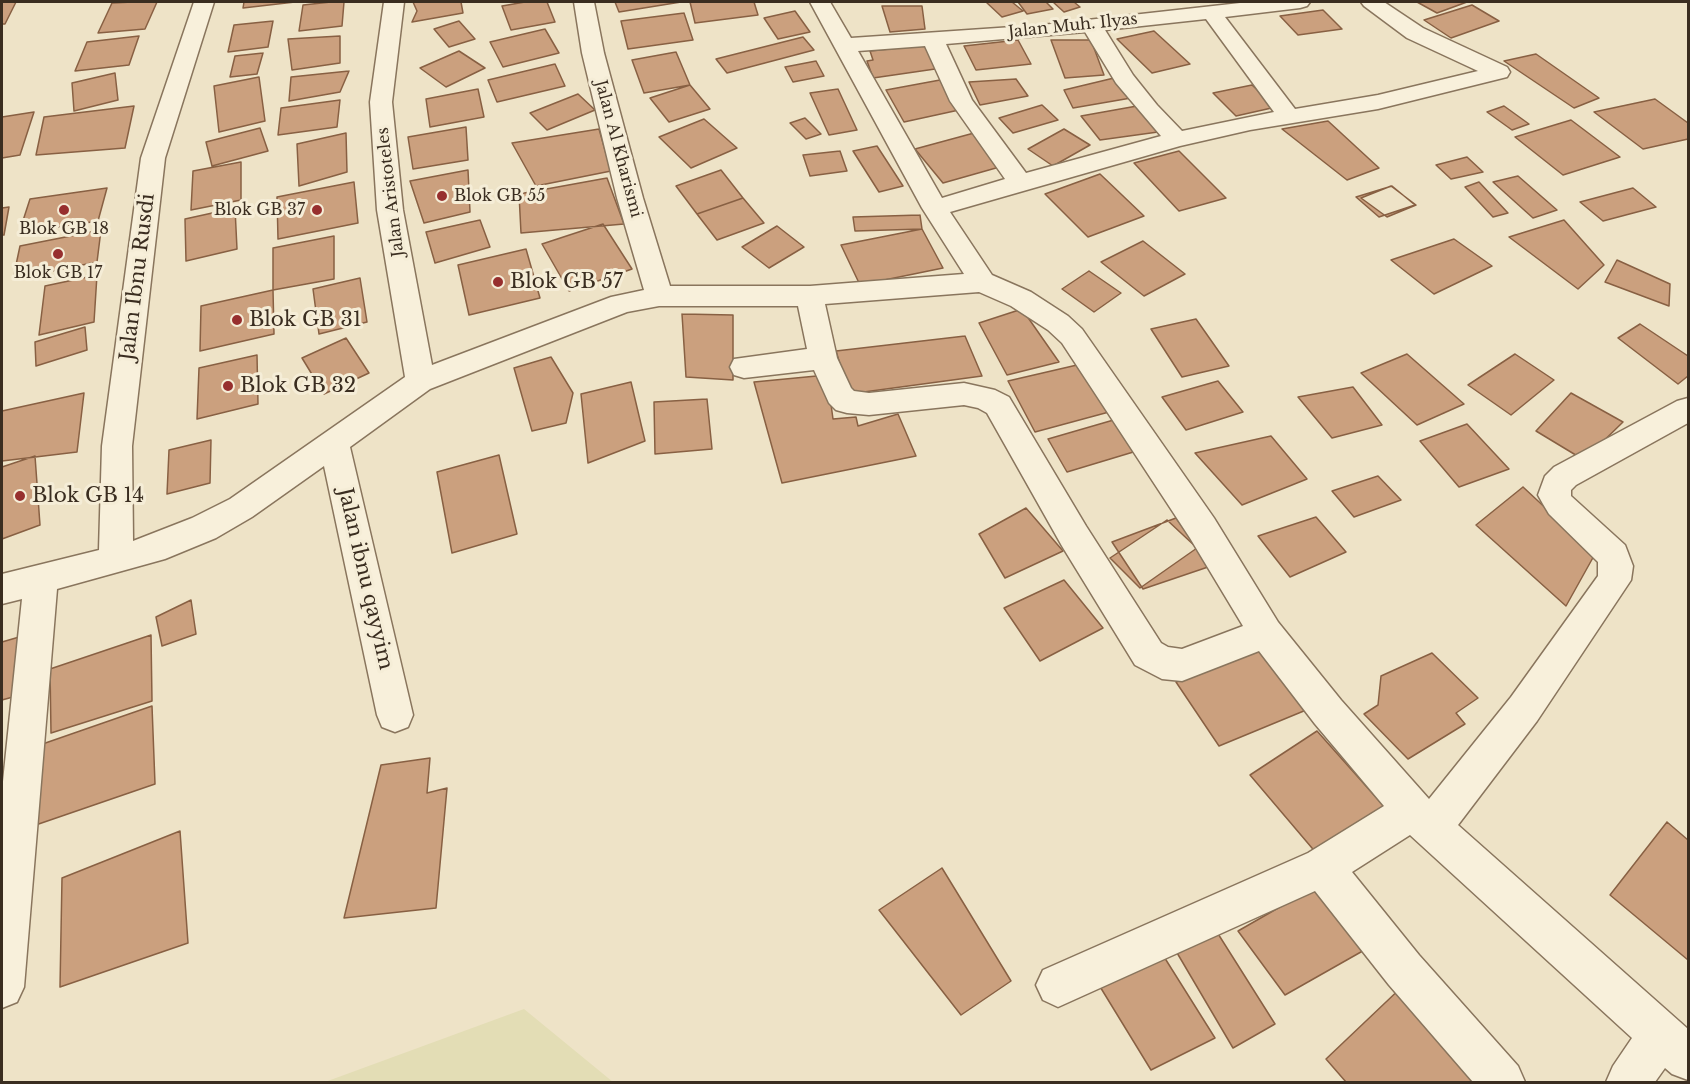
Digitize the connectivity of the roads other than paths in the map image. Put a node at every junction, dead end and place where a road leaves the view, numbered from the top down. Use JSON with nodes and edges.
{"nodes":[{"id":1,"x":204,"y":2,"type":"edge"},
{"id":2,"x":394,"y":2,"type":"edge"},
{"id":3,"x":584,"y":2,"type":"edge"},
{"id":4,"x":820,"y":2,"type":"edge"},
{"id":5,"x":1300,"y":2,"type":"edge"},
{"id":6,"x":1371,"y":2,"type":"edge"},
{"id":7,"x":1163,"y":9,"type":"edge"},
{"id":8,"x":1212,"y":13,"type":"junction"},
{"id":9,"x":1092,"y":26,"type":"junction"},
{"id":10,"x":933,"y":39,"type":"junction"},
{"id":11,"x":845,"y":45,"type":"junction"},
{"id":12,"x":1289,"y":117,"type":"junction"},
{"id":13,"x":1177,"y":139,"type":"junction"},
{"id":14,"x":1021,"y":183,"type":"junction"},
{"id":15,"x":935,"y":208,"type":"junction"},
{"id":16,"x":982,"y":282,"type":"junction"},
{"id":17,"x":659,"y":296,"type":"junction"},
{"id":18,"x":810,"y":296,"type":"junction"},
{"id":19,"x":823,"y":358,"type":"junction"},
{"id":20,"x":744,"y":367,"type":"dead end"},
{"id":21,"x":420,"y":381,"type":"junction"},
{"id":22,"x":1689,"y":409,"type":"edge"},
{"id":23,"x":334,"y":443,"type":"junction"},
{"id":24,"x":116,"y":560,"type":"junction"},
{"id":25,"x":41,"y":580,"type":"junction"},
{"id":26,"x":2,"y":590,"type":"edge"},
{"id":27,"x":1266,"y":633,"type":"junction"},
{"id":28,"x":395,"y":715,"type":"dead end"},
{"id":29,"x":1422,"y":820,"type":"junction"},
{"id":30,"x":1322,"y":867,"type":"junction"},
{"id":31,"x":1058,"y":986,"type":"dead end"},
{"id":32,"x":2,"y":987,"type":"edge"},
{"id":33,"x":1675,"y":1046,"type":"edge"},
{"id":34,"x":1502,"y":1083,"type":"edge"},
{"id":35,"x":1629,"y":1083,"type":"edge"}],
"edges":[{"from":1,"to":24,"type":"street","name":"Jalan Ibnu Rusdi"},
{"from":2,"to":21,"type":"street","name":"Jalan Aristoteles"},
{"from":3,"to":17,"type":"street","name":"Jalan Al Kharismi"},
{"from":4,"to":11,"type":"street"},
{"from":5,"to":8,"type":"street","name":"Jalan Muh. Ilyas"},
{"from":6,"to":12,"type":"street"},
{"from":7,"to":8,"type":"street","name":"Jalan Muh. Ilyas"},
{"from":7,"to":9,"type":"street","name":"Jalan Muh. Ilyas"},
{"from":8,"to":12,"type":"street"},
{"from":9,"to":10,"type":"street","name":"Jalan Muh. Ilyas"},
{"from":9,"to":13,"type":"street"},
{"from":10,"to":11,"type":"street","name":"Jalan Muh. Ilyas"},
{"from":10,"to":14,"type":"street"},
{"from":11,"to":15,"type":"street"},
{"from":12,"to":13,"type":"street"},
{"from":13,"to":14,"type":"street"},
{"from":14,"to":15,"type":"street"},
{"from":15,"to":16,"type":"street"},
{"from":16,"to":18,"type":"street"},
{"from":16,"to":27,"type":"street"},
{"from":17,"to":18,"type":"street"},
{"from":17,"to":21,"type":"street"},
{"from":18,"to":19,"type":"street"},
{"from":19,"to":20,"type":"street"},
{"from":19,"to":27,"type":"street"},
{"from":21,"to":23,"type":"street"},
{"from":22,"to":29,"type":"street"},
{"from":23,"to":24,"type":"street"},
{"from":23,"to":28,"type":"street","name":"Jalan ibnu qayyim"},
{"from":24,"to":25,"type":"street"},
{"from":25,"to":26,"type":"street"},
{"from":25,"to":32,"type":"street"},
{"from":27,"to":29,"type":"street"},
{"from":29,"to":30,"type":"street"},
{"from":29,"to":33,"type":"street"},
{"from":30,"to":31,"type":"street"},
{"from":30,"to":34,"type":"street"},
{"from":33,"to":35,"type":"street"}]}
